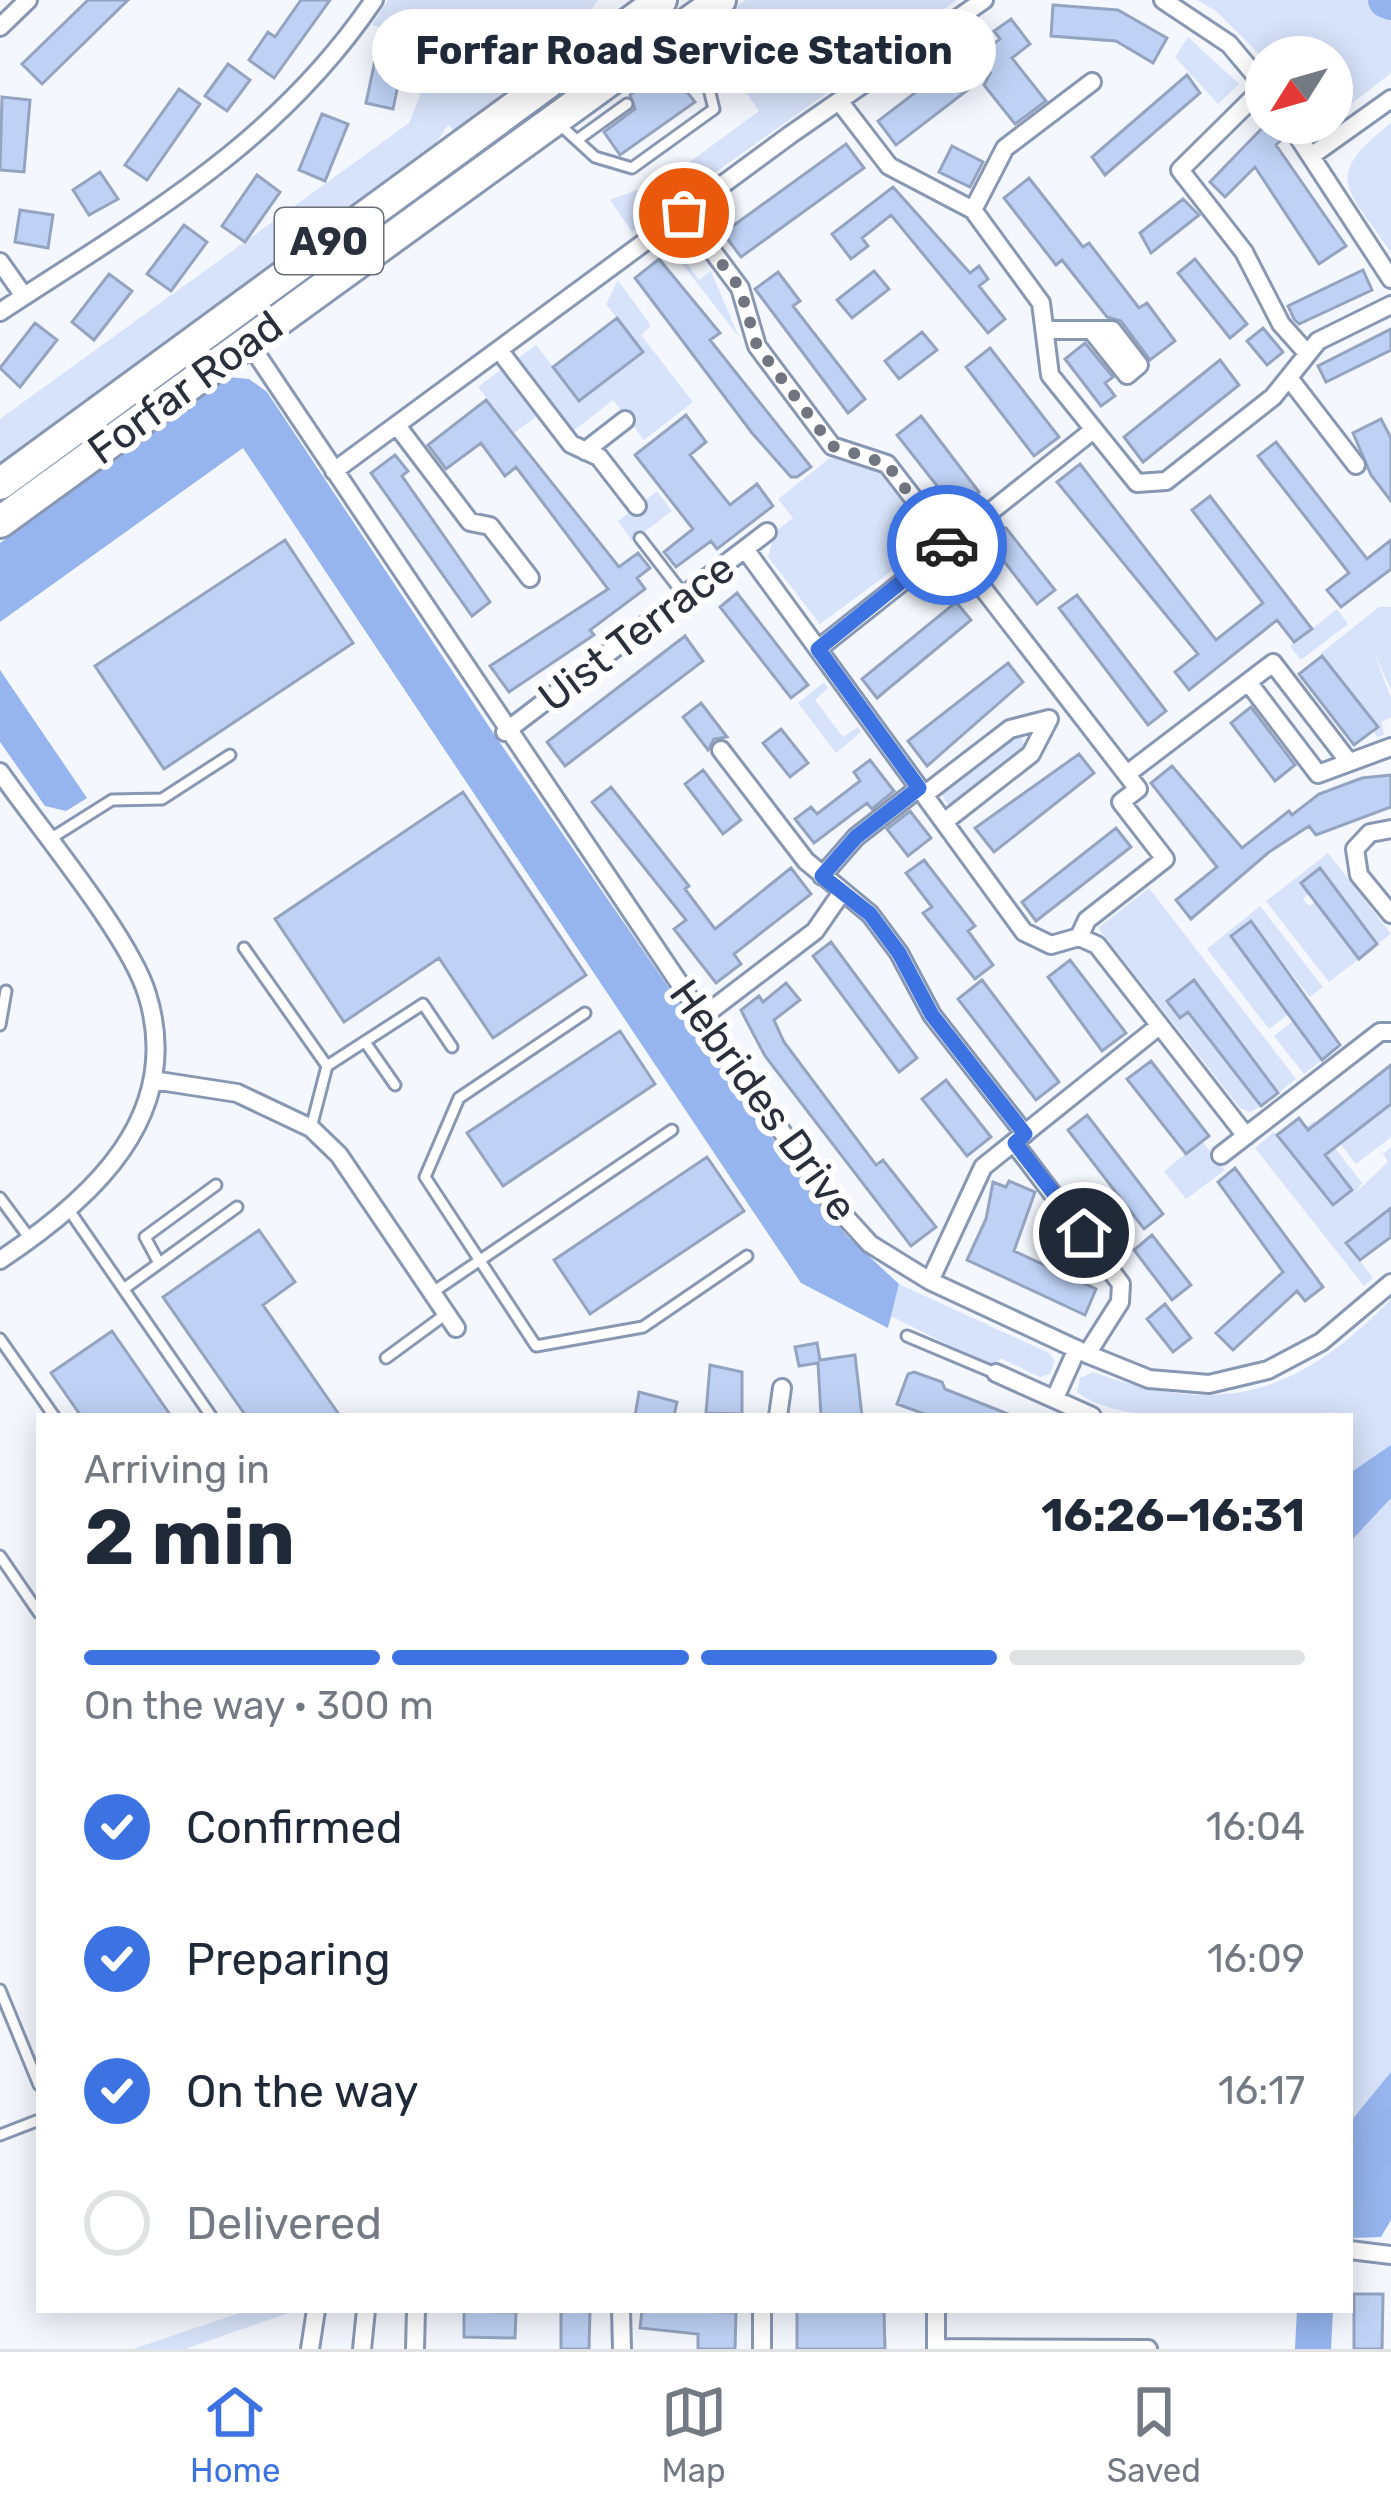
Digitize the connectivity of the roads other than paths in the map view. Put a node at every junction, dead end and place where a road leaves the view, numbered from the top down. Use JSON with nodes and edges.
{"nodes":[{"id":1,"x":28,"y":0,"type":"edge"},
{"id":2,"x":374,"y":0,"type":"edge"},
{"id":3,"x":661,"y":0,"type":"edge"},
{"id":4,"x":720,"y":0,"type":"edge"},
{"id":5,"x":985,"y":0,"type":"edge"},
{"id":6,"x":1163,"y":0,"type":"edge"},
{"id":7,"x":0,"y":27,"type":"edge"},
{"id":8,"x":691,"y":40,"type":"junction"},
{"id":9,"x":1245,"y":63,"type":"edge"},
{"id":10,"x":704,"y":69,"type":"junction"},
{"id":11,"x":673,"y":71,"type":"dead end"},
{"id":12,"x":1092,"y":82,"type":"dead end"},
{"id":13,"x":682,"y":85,"type":"dead end"},
{"id":14,"x":1391,"y":99,"type":"edge"},
{"id":15,"x":839,"y":101,"type":"junction"},
{"id":16,"x":627,"y":104,"type":"dead end"},
{"id":17,"x":1245,"y":107,"type":"edge"},
{"id":18,"x":566,"y":130,"type":"junction"},
{"id":19,"x":655,"y":131,"type":"dead end"},
{"id":20,"x":1303,"y":144,"type":"edge"},
{"id":21,"x":665,"y":145,"type":"junction"},
{"id":22,"x":1311,"y":156,"type":"junction"},
{"id":23,"x":973,"y":210,"type":"junction"},
{"id":24,"x":684,"y":213,"type":"junction"},
{"id":25,"x":0,"y":262,"type":"edge"},
{"id":26,"x":1391,"y":279,"type":"edge"},
{"id":27,"x":24,"y":296,"type":"junction"},
{"id":28,"x":1391,"y":305,"type":"edge"},
{"id":29,"x":0,"y":312,"type":"edge"},
{"id":30,"x":1046,"y":330,"type":"junction"},
{"id":31,"x":1092,"y":331,"type":"dead end"},
{"id":32,"x":247,"y":340,"type":"junction"},
{"id":33,"x":499,"y":350,"type":"junction"},
{"id":34,"x":1306,"y":352,"type":"junction"},
{"id":35,"x":1289,"y":378,"type":"junction"},
{"id":36,"x":625,"y":420,"type":"dead end"},
{"id":37,"x":398,"y":427,"type":"junction"},
{"id":38,"x":1092,"y":431,"type":"junction"},
{"id":39,"x":585,"y":451,"type":"junction"},
{"id":40,"x":1356,"y":466,"type":"dead end"},
{"id":41,"x":334,"y":471,"type":"junction"},
{"id":42,"x":0,"y":484,"type":"edge"},
{"id":43,"x":637,"y":506,"type":"dead end"},
{"id":44,"x":0,"y":522,"type":"edge"},
{"id":45,"x":766,"y":532,"type":"dead end"},
{"id":46,"x":640,"y":538,"type":"dead end"},
{"id":47,"x":948,"y":544,"type":"junction"},
{"id":48,"x":745,"y":549,"type":"junction"},
{"id":49,"x":530,"y":578,"type":"dead end"},
{"id":50,"x":684,"y":595,"type":"junction"},
{"id":51,"x":818,"y":649,"type":"junction"},
{"id":52,"x":1248,"y":682,"type":"junction"},
{"id":53,"x":1071,"y":701,"type":"junction"},
{"id":54,"x":1049,"y":719,"type":"junction"},
{"id":55,"x":506,"y":732,"type":"junction"},
{"id":56,"x":1391,"y":747,"type":"edge"},
{"id":57,"x":721,"y":750,"type":"dead end"},
{"id":58,"x":230,"y":755,"type":"dead end"},
{"id":59,"x":1349,"y":762,"type":"junction"},
{"id":60,"x":0,"y":772,"type":"edge"},
{"id":61,"x":1127,"y":774,"type":"junction"},
{"id":62,"x":922,"y":792,"type":"junction"},
{"id":63,"x":944,"y":822,"type":"junction"},
{"id":64,"x":1391,"y":829,"type":"edge"},
{"id":65,"x":48,"y":841,"type":"junction"},
{"id":66,"x":822,"y":876,"type":"junction"},
{"id":67,"x":842,"y":892,"type":"junction"},
{"id":68,"x":1391,"y":914,"type":"edge"},
{"id":69,"x":1079,"y":937,"type":"junction"},
{"id":70,"x":244,"y":948,"type":"dead end"},
{"id":71,"x":6,"y":991,"type":"dead end"},
{"id":72,"x":585,"y":1013,"type":"dead end"},
{"id":73,"x":702,"y":1017,"type":"junction"},
{"id":74,"x":0,"y":1024,"type":"edge"},
{"id":75,"x":1159,"y":1026,"type":"junction"},
{"id":76,"x":1391,"y":1032,"type":"edge"},
{"id":77,"x":365,"y":1042,"type":"junction"},
{"id":78,"x":452,"y":1047,"type":"dead end"},
{"id":79,"x":327,"y":1066,"type":"junction"},
{"id":80,"x":153,"y":1079,"type":"junction"},
{"id":81,"x":394,"y":1085,"type":"dead end"},
{"id":82,"x":311,"y":1128,"type":"junction"},
{"id":83,"x":672,"y":1130,"type":"dead end"},
{"id":84,"x":1246,"y":1136,"type":"junction"},
{"id":85,"x":1020,"y":1138,"type":"junction"},
{"id":86,"x":1221,"y":1155,"type":"dead end"},
{"id":87,"x":216,"y":1185,"type":"dead end"},
{"id":88,"x":0,"y":1198,"type":"edge"},
{"id":89,"x":237,"y":1207,"type":"dead end"},
{"id":90,"x":70,"y":1210,"type":"junction"},
{"id":91,"x":31,"y":1240,"type":"junction"},
{"id":92,"x":747,"y":1256,"type":"dead end"},
{"id":93,"x":0,"y":1260,"type":"edge"},
{"id":94,"x":479,"y":1262,"type":"junction"},
{"id":95,"x":159,"y":1263,"type":"junction"},
{"id":96,"x":930,"y":1281,"type":"junction"},
{"id":97,"x":1391,"y":1283,"type":"edge"},
{"id":98,"x":125,"y":1288,"type":"junction"},
{"id":99,"x":436,"y":1290,"type":"junction"},
{"id":100,"x":451,"y":1321,"type":"joint"},
{"id":101,"x":907,"y":1336,"type":"dead end"},
{"id":102,"x":0,"y":1339,"type":"edge"},
{"id":103,"x":1082,"y":1352,"type":"junction"},
{"id":104,"x":386,"y":1358,"type":"dead end"},
{"id":105,"x":996,"y":1373,"type":"joint"},
{"id":106,"x":782,"y":1388,"type":"dead end"},
{"id":107,"x":1055,"y":1398,"type":"junction"},
{"id":108,"x":52,"y":1413,"type":"edge"},
{"id":109,"x":209,"y":1413,"type":"edge"},
{"id":110,"x":778,"y":1413,"type":"edge"},
{"id":111,"x":1086,"y":1413,"type":"edge"},
{"id":112,"x":0,"y":1556,"type":"edge"},
{"id":113,"x":36,"y":1609,"type":"edge"},
{"id":114,"x":0,"y":1990,"type":"edge"},
{"id":115,"x":36,"y":2078,"type":"edge"},
{"id":116,"x":36,"y":2121,"type":"edge"},
{"id":117,"x":0,"y":2135,"type":"edge"},
{"id":118,"x":1356,"y":2250,"type":"edge"},
{"id":119,"x":1391,"y":2255,"type":"edge"},
{"id":120,"x":316,"y":2313,"type":"edge"},
{"id":121,"x":366,"y":2313,"type":"edge"},
{"id":122,"x":416,"y":2313,"type":"edge"},
{"id":123,"x":621,"y":2313,"type":"edge"},
{"id":124,"x":762,"y":2313,"type":"edge"},
{"id":125,"x":936,"y":2313,"type":"edge"},
{"id":126,"x":936,"y":2348,"type":"edge"},
{"id":127,"x":310,"y":2349,"type":"edge"},
{"id":128,"x":362,"y":2349,"type":"edge"},
{"id":129,"x":415,"y":2349,"type":"edge"},
{"id":130,"x":622,"y":2349,"type":"edge"},
{"id":131,"x":761,"y":2349,"type":"edge"},
{"id":132,"x":1148,"y":2349,"type":"edge"}],
"edges":[{"from":1,"to":7,"type":"street"},
{"from":2,"to":27,"type":"street"},
{"from":3,"to":42,"type":"highway","name":"Forfar Road","number":"A90"},
{"from":4,"to":8,"type":"highway","name":"Forfar Road","number":"A90"},
{"from":5,"to":15,"type":"street"},
{"from":6,"to":9,"type":"street"},
{"from":8,"to":10,"type":"lane"},
{"from":8,"to":11,"type":"lane"},
{"from":8,"to":18,"type":"highway","name":"Forfar Road","number":"A90"},
{"from":10,"to":13,"type":"lane"},
{"from":10,"to":21,"type":"lane"},
{"from":12,"to":23,"type":"street"},
{"from":14,"to":22,"type":"street"},
{"from":15,"to":23,"type":"street"},
{"from":15,"to":24,"type":"street"},
{"from":16,"to":18,"type":"lane"},
{"from":17,"to":34,"type":"street"},
{"from":18,"to":21,"type":"lane"},
{"from":18,"to":32,"type":"highway","name":"Forfar Road","number":"A90"},
{"from":19,"to":21,"type":"lane"},
{"from":20,"to":22,"type":"street"},
{"from":22,"to":26,"type":"street"},
{"from":23,"to":30,"type":"street"},
{"from":24,"to":33,"type":"street"},
{"from":24,"to":47,"type":"street"},
{"from":25,"to":27,"type":"street"},
{"from":27,"to":29,"type":"street"},
{"from":28,"to":34,"type":"street"},
{"from":30,"to":31,"type":"street"},
{"from":30,"to":38,"type":"street"},
{"from":32,"to":41,"type":"street","name":"Hebrides Drive"},
{"from":32,"to":44,"type":"highway","name":"Forfar Road","number":"A90"},
{"from":33,"to":37,"type":"street"},
{"from":33,"to":39,"type":"street"},
{"from":34,"to":35,"type":"street"},
{"from":35,"to":38,"type":"street"},
{"from":35,"to":40,"type":"street"},
{"from":36,"to":39,"type":"street"},
{"from":37,"to":41,"type":"street"},
{"from":37,"to":49,"type":"street"},
{"from":38,"to":47,"type":"street"},
{"from":39,"to":43,"type":"street"},
{"from":41,"to":55,"type":"street","name":"Hebrides Drive"},
{"from":45,"to":48,"type":"street","name":"Uist Terrace"},
{"from":46,"to":50,"type":"lane"},
{"from":47,"to":51,"type":"street"},
{"from":47,"to":53,"type":"street"},
{"from":48,"to":50,"type":"street","name":"Uist Terrace"},
{"from":48,"to":51,"type":"street"},
{"from":50,"to":55,"type":"street","name":"Uist Terrace"},
{"from":51,"to":62,"type":"street"},
{"from":52,"to":59,"type":"street"},
{"from":52,"to":59,"type":"street"},
{"from":52,"to":61,"type":"street"},
{"from":53,"to":54,"type":"street"},
{"from":53,"to":61,"type":"street"},
{"from":54,"to":62,"type":"street"},
{"from":54,"to":63,"type":"street"},
{"from":55,"to":73,"type":"street","name":"Hebrides Drive"},
{"from":56,"to":59,"type":"street"},
{"from":57,"to":66,"type":"street"},
{"from":58,"to":65,"type":"lane"},
{"from":60,"to":65,"type":"street"},
{"from":61,"to":69,"type":"street"},
{"from":62,"to":63,"type":"street"},
{"from":62,"to":66,"type":"street"},
{"from":63,"to":69,"type":"street"},
{"from":64,"to":68,"type":"street"},
{"from":65,"to":80,"type":"street"},
{"from":66,"to":67,"type":"street"},
{"from":67,"to":73,"type":"street"},
{"from":67,"to":85,"type":"street"},
{"from":69,"to":75,"type":"street"},
{"from":70,"to":79,"type":"lane"},
{"from":71,"to":74,"type":"lane"},
{"from":72,"to":94,"type":"lane"},
{"from":73,"to":96,"type":"street","name":"Hebrides Drive"},
{"from":75,"to":84,"type":"street"},
{"from":75,"to":85,"type":"street"},
{"from":76,"to":84,"type":"street"},
{"from":77,"to":78,"type":"lane"},
{"from":77,"to":79,"type":"lane"},
{"from":77,"to":81,"type":"lane"},
{"from":79,"to":82,"type":"lane"},
{"from":80,"to":82,"type":"street"},
{"from":80,"to":90,"type":"street"},
{"from":82,"to":99,"type":"street"},
{"from":83,"to":94,"type":"lane"},
{"from":84,"to":86,"type":"street"},
{"from":85,"to":96,"type":"street"},
{"from":85,"to":103,"type":"street"},
{"from":87,"to":95,"type":"lane"},
{"from":88,"to":91,"type":"lane"},
{"from":89,"to":95,"type":"lane"},
{"from":90,"to":91,"type":"street"},
{"from":90,"to":98,"type":"lane"},
{"from":91,"to":93,"type":"street"},
{"from":92,"to":94,"type":"lane"},
{"from":94,"to":99,"type":"lane"},
{"from":95,"to":98,"type":"lane"},
{"from":96,"to":103,"type":"street","name":"Hebrides Drive"},
{"from":97,"to":103,"type":"street","name":"Hebrides Drive"},
{"from":98,"to":109,"type":"lane"},
{"from":99,"to":100,"type":"street"},
{"from":100,"to":104,"type":"lane"},
{"from":101,"to":105,"type":"lane"},
{"from":102,"to":108,"type":"lane"},
{"from":103,"to":107,"type":"street"},
{"from":105,"to":107,"type":"street"},
{"from":106,"to":110,"type":"street"},
{"from":107,"to":111,"type":"street"},
{"from":112,"to":113,"type":"lane"},
{"from":114,"to":115,"type":"lane"},
{"from":116,"to":117,"type":"lane"},
{"from":118,"to":119,"type":"street"},
{"from":120,"to":127,"type":"street"},
{"from":121,"to":128,"type":"street"},
{"from":122,"to":129,"type":"street"},
{"from":123,"to":130,"type":"street"},
{"from":124,"to":131,"type":"street"},
{"from":125,"to":126,"type":"street"},
{"from":126,"to":132,"type":"street"}]}
